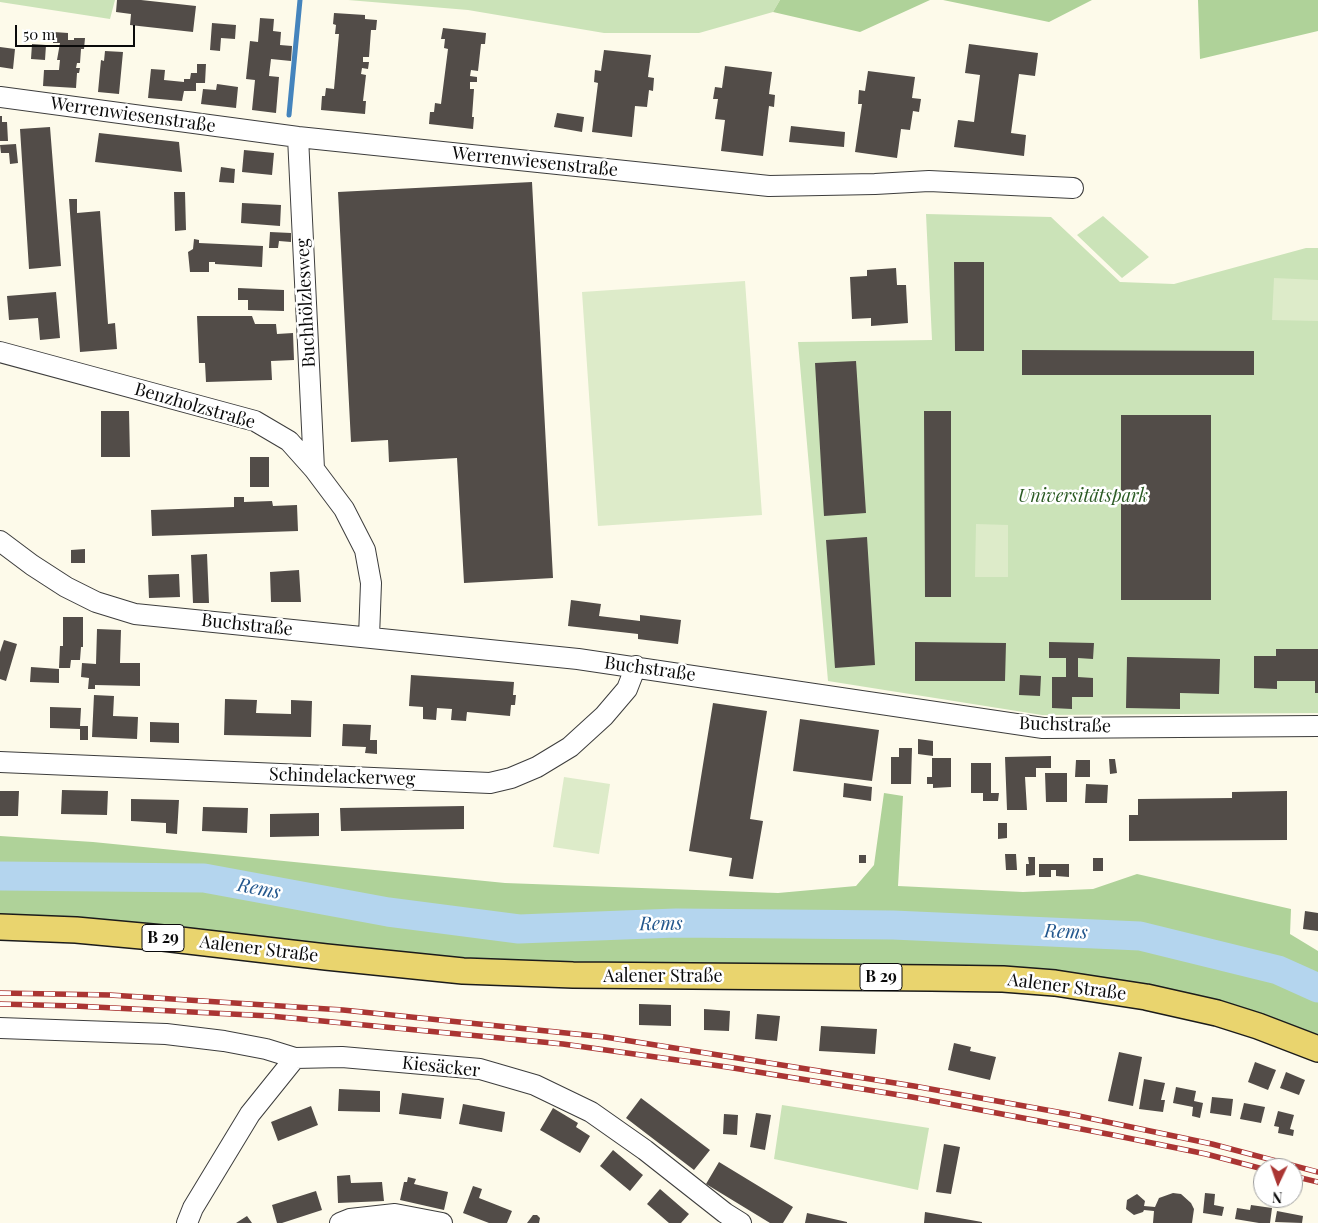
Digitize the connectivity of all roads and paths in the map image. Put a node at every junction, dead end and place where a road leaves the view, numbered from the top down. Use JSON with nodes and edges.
{"nodes":[{"id":1,"x":0,"y":97,"type":"edge"},
{"id":2,"x":298,"y":137,"type":"junction"},
{"id":3,"x":1073,"y":188,"type":"dead end"},
{"id":4,"x":0,"y":352,"type":"edge"},
{"id":5,"x":314,"y":469,"type":"junction"},
{"id":6,"x":0,"y":540,"type":"edge"},
{"id":7,"x":369,"y":637,"type":"junction"},
{"id":8,"x":636,"y":666,"type":"junction"},
{"id":9,"x":1318,"y":726,"type":"edge"},
{"id":10,"x":0,"y":762,"type":"edge"},
{"id":11,"x":0,"y":927,"type":"edge"},
{"id":12,"x":0,"y":1028,"type":"edge"},
{"id":13,"x":1318,"y":1049,"type":"edge"},
{"id":14,"x":295,"y":1058,"type":"junction"},
{"id":15,"x":187,"y":1223,"type":"edge"},
{"id":16,"x":340,"y":1223,"type":"edge"},
{"id":17,"x":442,"y":1223,"type":"edge"},
{"id":18,"x":742,"y":1223,"type":"edge"}],
"edges":[{"from":1,"to":2,"type":"street","name":"Werrenwiesenstraße"},
{"from":2,"to":3,"type":"street","name":"Werrenwiesenstraße"},
{"from":2,"to":5,"type":"street","name":"Buchhölzlesweg"},
{"from":4,"to":5,"type":"street","name":"Benzholzstraße"},
{"from":5,"to":7,"type":"street","name":"Benzholzstraße"},
{"from":6,"to":7,"type":"street","name":"Buchstraße"},
{"from":7,"to":8,"type":"street","name":"Buchstraße"},
{"from":8,"to":9,"type":"street","name":"Buchstraße"},
{"from":8,"to":10,"type":"street","name":"Schindelackerweg"},
{"from":11,"to":13,"type":"main road","name":"Aalener Straße","number":"B 29"},
{"from":12,"to":14,"type":"street","name":"Kiesäcker"},
{"from":14,"to":15,"type":"street"},
{"from":14,"to":18,"type":"street","name":"Kiesäcker"},
{"from":16,"to":17,"type":"street"}]}
